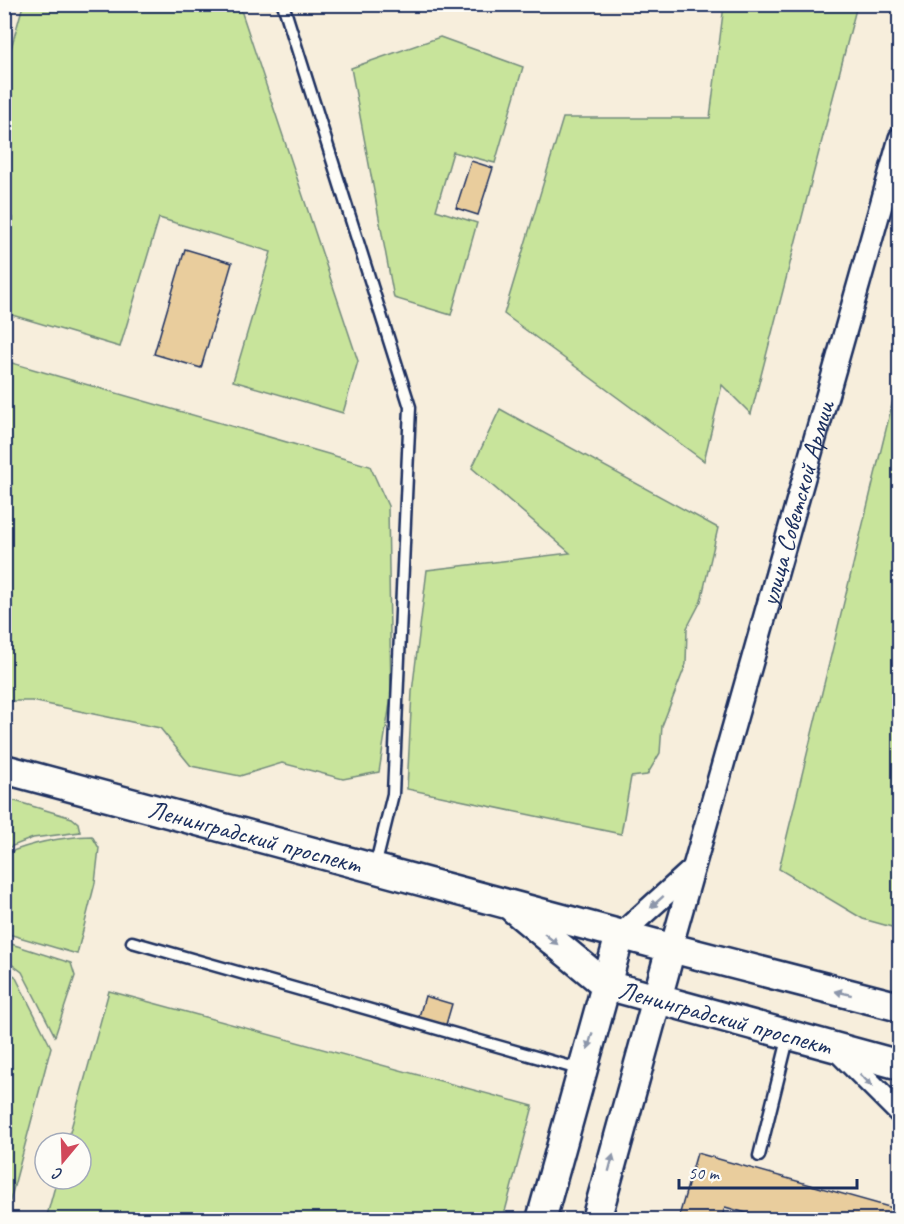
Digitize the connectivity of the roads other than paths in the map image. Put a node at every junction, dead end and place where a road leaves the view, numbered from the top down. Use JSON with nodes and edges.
{"nodes":[{"id":1,"x":283,"y":4,"type":"edge"},
{"id":2,"x":900,"y":138,"type":"edge"},
{"id":3,"x":4,"y":768,"type":"edge"},
{"id":4,"x":375,"y":867,"type":"junction"},
{"id":5,"x":693,"y":868,"type":"junction"},
{"id":6,"x":505,"y":902,"type":"junction"},
{"id":7,"x":620,"y":935,"type":"junction"},
{"id":8,"x":132,"y":942,"type":"dead end"},
{"id":9,"x":671,"y":948,"type":"junction"},
{"id":10,"x":606,"y":985,"type":"junction"},
{"id":11,"x":656,"y":999,"type":"junction"},
{"id":12,"x":900,"y":1007,"type":"edge"},
{"id":13,"x":789,"y":1035,"type":"junction"},
{"id":14,"x":833,"y":1047,"type":"junction"},
{"id":15,"x":900,"y":1065,"type":"edge"},
{"id":16,"x":582,"y":1070,"type":"junction"},
{"id":17,"x":900,"y":1113,"type":"edge"},
{"id":18,"x":759,"y":1156,"type":"dead end"},
{"id":19,"x":541,"y":1220,"type":"edge"},
{"id":20,"x":596,"y":1220,"type":"edge"}],
"edges":[{"from":1,"to":4,"type":"lane"},
{"from":2,"to":5,"type":"street","name":"улица Советской Армии"},
{"from":3,"to":4,"type":"main road","name":"Ленинградский проспект"},
{"from":4,"to":6,"type":"main road","name":"Ленинградский проспект"},
{"from":5,"to":7,"type":"street","one_way":true},
{"from":5,"to":9,"type":"street","name":"улица Советской Армии"},
{"from":6,"to":7,"type":"main road","name":"Ленинградский проспект"},
{"from":6,"to":10,"type":"main road","name":"Ленинградский проспект","one_way":true},
{"from":7,"to":9,"type":"main road","name":"Ленинградский проспект"},
{"from":7,"to":10,"type":"main road"},
{"from":8,"to":16,"type":"lane"},
{"from":9,"to":11,"type":"main road","name":"улица Советской Армии"},
{"from":12,"to":9,"type":"main road","name":"Ленинградский проспект","one_way":true},
{"from":10,"to":11,"type":"main road","name":"Ленинградский проспект"},
{"from":10,"to":16,"type":"main road","one_way":true},
{"from":11,"to":13,"type":"main road","name":"Ленинградский проспект"},
{"from":20,"to":11,"type":"main road","name":"улица Советской Армии","one_way":true},
{"from":13,"to":14,"type":"main road","name":"Ленинградский проспект"},
{"from":13,"to":18,"type":"lane"},
{"from":14,"to":15,"type":"main road","name":"Ленинградский проспект"},
{"from":14,"to":17,"type":"street","one_way":true},
{"from":16,"to":19,"type":"main road"}]}
